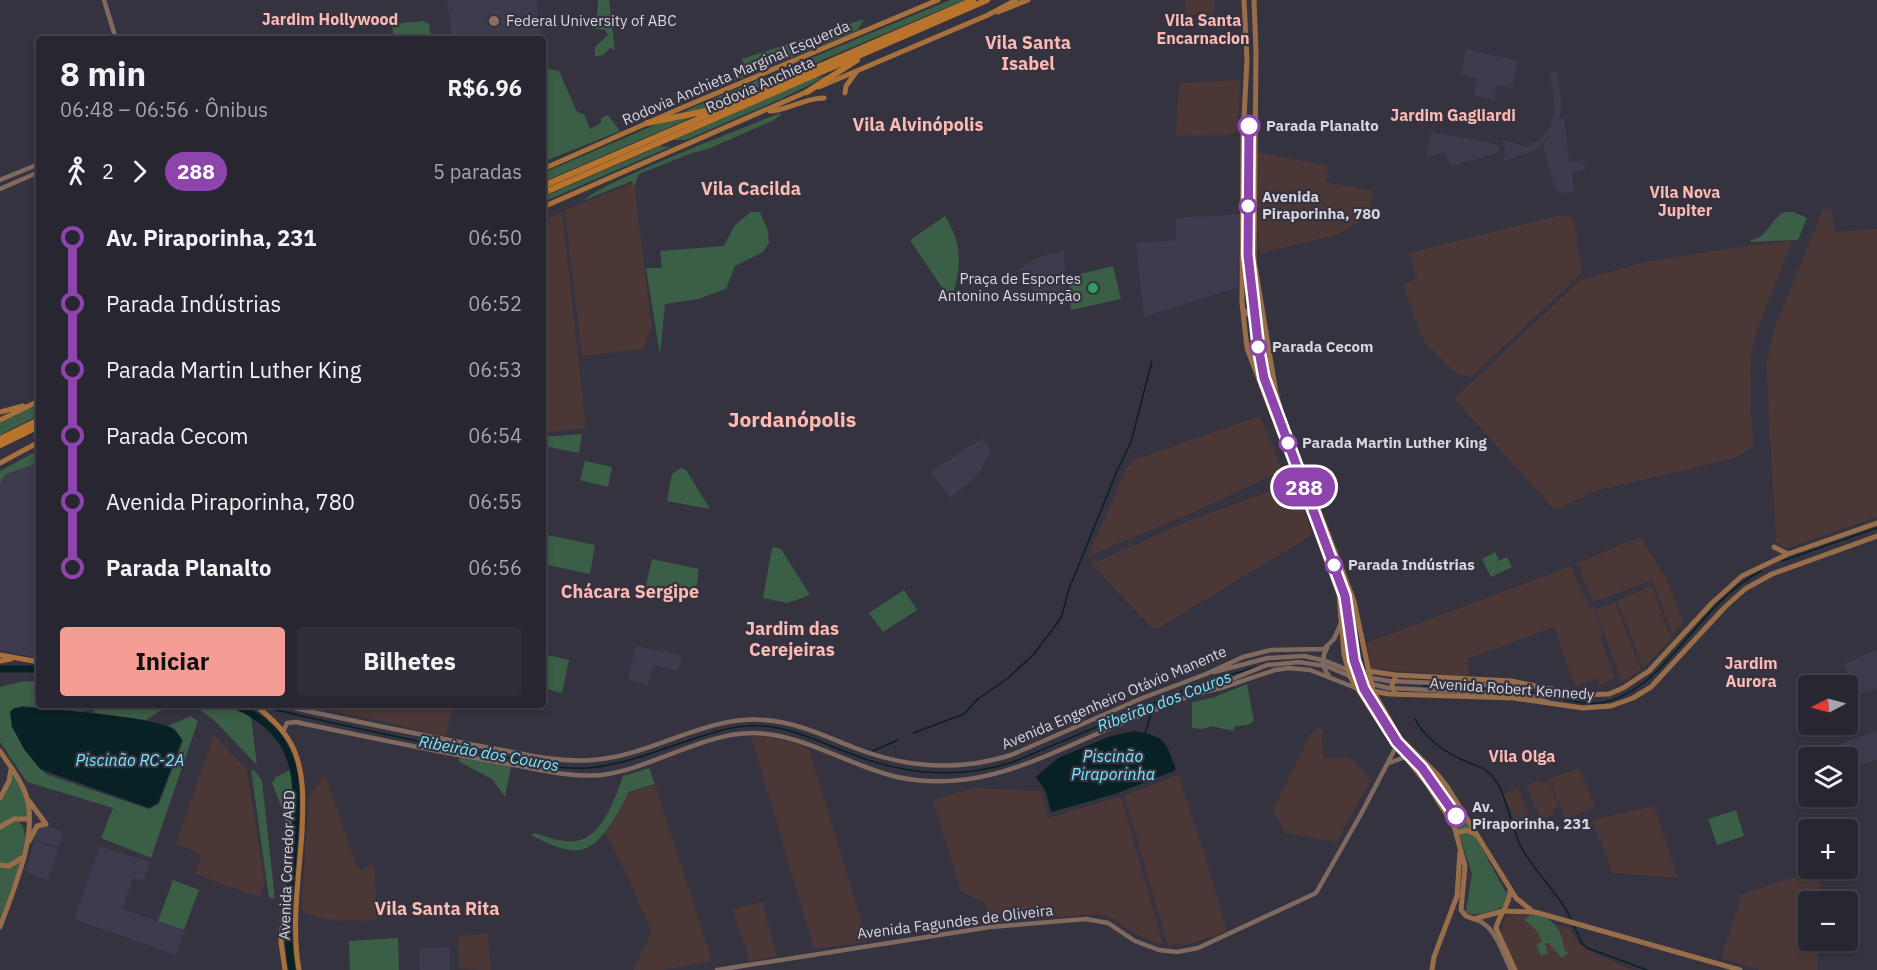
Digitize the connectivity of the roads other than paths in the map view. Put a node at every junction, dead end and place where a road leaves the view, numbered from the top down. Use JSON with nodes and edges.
{"nodes":[{"id":1,"x":104,"y":0,"type":"edge"},
{"id":2,"x":938,"y":0,"type":"edge"},
{"id":3,"x":973,"y":0,"type":"edge"},
{"id":4,"x":987,"y":0,"type":"edge"},
{"id":5,"x":1016,"y":0,"type":"edge"},
{"id":6,"x":1028,"y":0,"type":"edge"},
{"id":7,"x":1244,"y":0,"type":"edge"},
{"id":8,"x":1254,"y":0,"type":"edge"},
{"id":9,"x":988,"y":15,"type":"junction"},
{"id":10,"x":115,"y":36,"type":"edge"},
{"id":11,"x":872,"y":50,"type":"junction"},
{"id":12,"x":858,"y":70,"type":"junction"},
{"id":13,"x":807,"y":92,"type":"junction"},
{"id":14,"x":845,"y":93,"type":"dead end"},
{"id":15,"x":824,"y":98,"type":"dead end"},
{"id":16,"x":739,"y":102,"type":"junction"},
{"id":17,"x":782,"y":110,"type":"junction"},
{"id":18,"x":762,"y":112,"type":"junction"},
{"id":19,"x":784,"y":116,"type":"dead end"},
{"id":20,"x":647,"y":123,"type":"junction"},
{"id":21,"x":36,"y":165,"type":"edge"},
{"id":22,"x":546,"y":168,"type":"edge"},
{"id":23,"x":22,"y":170,"type":"junction"},
{"id":24,"x":36,"y":173,"type":"edge"},
{"id":25,"x":0,"y":180,"type":"edge"},
{"id":26,"x":18,"y":181,"type":"junction"},
{"id":27,"x":546,"y":185,"type":"edge"},
{"id":28,"x":0,"y":189,"type":"edge"},
{"id":29,"x":546,"y":192,"type":"edge"},
{"id":30,"x":546,"y":206,"type":"edge"},
{"id":31,"x":1254,"y":260,"type":"junction"},
{"id":32,"x":1242,"y":275,"type":"junction"},
{"id":33,"x":1242,"y":308,"type":"junction"},
{"id":34,"x":1262,"y":310,"type":"junction"},
{"id":35,"x":1254,"y":366,"type":"junction"},
{"id":36,"x":1273,"y":374,"type":"junction"},
{"id":37,"x":36,"y":401,"type":"edge"},
{"id":38,"x":36,"y":402,"type":"edge"},
{"id":39,"x":0,"y":412,"type":"edge"},
{"id":40,"x":0,"y":420,"type":"edge"},
{"id":41,"x":36,"y":421,"type":"edge"},
{"id":42,"x":36,"y":427,"type":"edge"},
{"id":43,"x":0,"y":439,"type":"edge"},
{"id":44,"x":36,"y":444,"type":"edge"},
{"id":45,"x":0,"y":445,"type":"edge"},
{"id":46,"x":0,"y":465,"type":"edge"},
{"id":47,"x":1877,"y":523,"type":"edge"},
{"id":48,"x":1877,"y":536,"type":"edge"},
{"id":49,"x":1774,"y":547,"type":"dead end"},
{"id":50,"x":1788,"y":554,"type":"junction"},
{"id":51,"x":1342,"y":617,"type":"junction"},
{"id":52,"x":1329,"y":646,"type":"junction"},
{"id":53,"x":1311,"y":650,"type":"junction"},
{"id":54,"x":0,"y":655,"type":"edge"},
{"id":55,"x":12,"y":658,"type":"junction"},
{"id":56,"x":0,"y":661,"type":"edge"},
{"id":57,"x":36,"y":662,"type":"edge"},
{"id":58,"x":1310,"y":670,"type":"junction"},
{"id":59,"x":1368,"y":671,"type":"junction"},
{"id":60,"x":1206,"y":674,"type":"junction"},
{"id":61,"x":1396,"y":675,"type":"junction"},
{"id":62,"x":1330,"y":677,"type":"junction"},
{"id":63,"x":1342,"y":683,"type":"joint"},
{"id":64,"x":1356,"y":688,"type":"junction"},
{"id":65,"x":1547,"y":688,"type":"junction"},
{"id":66,"x":1372,"y":691,"type":"junction"},
{"id":67,"x":1199,"y":693,"type":"junction"},
{"id":68,"x":1392,"y":694,"type":"junction"},
{"id":69,"x":1551,"y":703,"type":"junction"},
{"id":70,"x":258,"y":708,"type":"edge"},
{"id":71,"x":294,"y":708,"type":"edge"},
{"id":72,"x":1382,"y":710,"type":"junction"},
{"id":73,"x":283,"y":732,"type":"junction"},
{"id":74,"x":1396,"y":747,"type":"junction"},
{"id":75,"x":0,"y":751,"type":"edge"},
{"id":76,"x":1406,"y":757,"type":"junction"},
{"id":77,"x":1389,"y":763,"type":"junction"},
{"id":78,"x":11,"y":768,"type":"junction"},
{"id":79,"x":1,"y":796,"type":"edge"},
{"id":80,"x":27,"y":797,"type":"junction"},
{"id":81,"x":19,"y":819,"type":"junction"},
{"id":82,"x":29,"y":819,"type":"junction"},
{"id":83,"x":0,"y":827,"type":"edge"},
{"id":84,"x":1456,"y":833,"type":"junction"},
{"id":85,"x":1478,"y":836,"type":"junction"},
{"id":86,"x":27,"y":837,"type":"junction"},
{"id":87,"x":1460,"y":847,"type":"junction"},
{"id":88,"x":26,"y":848,"type":"junction"},
{"id":89,"x":23,"y":857,"type":"junction"},
{"id":90,"x":0,"y":864,"type":"edge"},
{"id":91,"x":1510,"y":889,"type":"junction"},
{"id":92,"x":284,"y":908,"type":"dead end"},
{"id":93,"x":1503,"y":911,"type":"junction"},
{"id":94,"x":1535,"y":912,"type":"junction"},
{"id":95,"x":1473,"y":919,"type":"junction"},
{"id":96,"x":0,"y":927,"type":"edge"},
{"id":97,"x":285,"y":970,"type":"edge"},
{"id":98,"x":299,"y":970,"type":"edge"},
{"id":99,"x":717,"y":970,"type":"edge"},
{"id":100,"x":1432,"y":970,"type":"edge"},
{"id":101,"x":1513,"y":970,"type":"edge"},
{"id":102,"x":1740,"y":970,"type":"edge"}],
"edges":[{"from":1,"to":10,"type":"main road"},
{"from":2,"to":20,"type":"highway","name":"Rodovia Anchieta Marginal Esquerda"},
{"from":3,"to":16,"type":"highway","name":"Rodovia Anchieta"},
{"from":4,"to":11,"type":"highway","name":"Rodovia Anchieta"},
{"from":5,"to":9,"type":"highway"},
{"from":6,"to":9,"type":"highway"},
{"from":7,"to":32,"type":"main road"},
{"from":8,"to":31,"type":"main road"},
{"from":9,"to":12,"type":"highway"},
{"from":11,"to":13,"type":"highway"},
{"from":11,"to":29,"type":"highway","name":"Rodovia Anchieta"},
{"from":12,"to":13,"type":"highway"},
{"from":12,"to":14,"type":"highway"},
{"from":13,"to":18,"type":"highway"},
{"from":15,"to":17,"type":"highway"},
{"from":16,"to":20,"type":"highway"},
{"from":16,"to":27,"type":"highway","name":"Rodovia Anchieta"},
{"from":17,"to":18,"type":"highway"},
{"from":17,"to":19,"type":"highway"},
{"from":18,"to":30,"type":"highway"},
{"from":20,"to":22,"type":"highway","name":"Rodovia Anchieta Marginal Esquerda"},
{"from":21,"to":23,"type":"main road"},
{"from":23,"to":25,"type":"main road"},
{"from":23,"to":26,"type":"main road"},
{"from":24,"to":26,"type":"main road"},
{"from":26,"to":28,"type":"main road"},
{"from":31,"to":32,"type":"main road"},
{"from":31,"to":34,"type":"main road"},
{"from":32,"to":33,"type":"main road"},
{"from":33,"to":34,"type":"main road"},
{"from":33,"to":35,"type":"main road"},
{"from":34,"to":36,"type":"main road"},
{"from":35,"to":36,"type":"main road"},
{"from":35,"to":51,"type":"main road"},
{"from":36,"to":59,"type":"main road"},
{"from":37,"to":39,"type":"highway"},
{"from":38,"to":40,"type":"highway"},
{"from":41,"to":43,"type":"highway"},
{"from":42,"to":45,"type":"highway"},
{"from":44,"to":46,"type":"highway"},
{"from":47,"to":50,"type":"main road","name":"Avenida Robert Kennedy"},
{"from":48,"to":69,"type":"main road","name":"Avenida Robert Kennedy"},
{"from":49,"to":50,"type":"main road"},
{"from":50,"to":65,"type":"main road","name":"Avenida Robert Kennedy"},
{"from":51,"to":52,"type":"main road"},
{"from":51,"to":64,"type":"main road"},
{"from":52,"to":53,"type":"main road","name":"Avenida Engenheiro Otávio Manente"},
{"from":52,"to":62,"type":"main road"},
{"from":53,"to":58,"type":"main road"},
{"from":53,"to":60,"type":"main road","name":"Avenida Engenheiro Otávio Manente"},
{"from":54,"to":55,"type":"highway"},
{"from":55,"to":56,"type":"highway"},
{"from":55,"to":57,"type":"highway"},
{"from":58,"to":62,"type":"main road","name":"Avenida Engenheiro Otávio Manente"},
{"from":58,"to":67,"type":"main road","name":"Avenida Engenheiro Otávio Manente"},
{"from":59,"to":61,"type":"main road","name":"Avenida Robert Kennedy"},
{"from":59,"to":66,"type":"main road"},
{"from":60,"to":65,"type":"main road"},
{"from":60,"to":71,"type":"main road","name":"Avenida Engenheiro Otávio Manente"},
{"from":61,"to":65,"type":"main road","name":"Avenida Robert Kennedy"},
{"from":61,"to":68,"type":"main road"},
{"from":62,"to":63,"type":"main road","name":"Avenida Engenheiro Otávio Manente"},
{"from":63,"to":64,"type":"main road","name":"Avenida Robert Kennedy"},
{"from":64,"to":66,"type":"main road","name":"Avenida Robert Kennedy"},
{"from":64,"to":74,"type":"main road"},
{"from":66,"to":68,"type":"main road","name":"Avenida Robert Kennedy"},
{"from":66,"to":72,"type":"main road"},
{"from":67,"to":69,"type":"main road"},
{"from":67,"to":73,"type":"main road","name":"Avenida Engenheiro Otávio Manente"},
{"from":68,"to":69,"type":"main road","name":"Avenida Robert Kennedy"},
{"from":68,"to":72,"type":"main road"},
{"from":70,"to":73,"type":"highway","name":"Avenida Corredor ABD"},
{"from":72,"to":85,"type":"main road"},
{"from":73,"to":98,"type":"highway","name":"Avenida Corredor ABD"},
{"from":74,"to":76,"type":"main road"},
{"from":74,"to":77,"type":"main road","name":"Avenida Fagundes de Oliveira"},
{"from":75,"to":78,"type":"main road"},
{"from":76,"to":77,"type":"main road"},
{"from":76,"to":84,"type":"main road"},
{"from":77,"to":99,"type":"main road","name":"Avenida Fagundes de Oliveira"},
{"from":78,"to":79,"type":"main road"},
{"from":78,"to":80,"type":"main road"},
{"from":80,"to":82,"type":"main road"},
{"from":80,"to":88,"type":"main road"},
{"from":81,"to":82,"type":"main road"},
{"from":81,"to":83,"type":"main road"},
{"from":81,"to":86,"type":"main road"},
{"from":82,"to":86,"type":"main road"},
{"from":84,"to":85,"type":"main road"},
{"from":84,"to":87,"type":"main road"},
{"from":85,"to":91,"type":"main road"},
{"from":86,"to":88,"type":"main road"},
{"from":87,"to":95,"type":"main road"},
{"from":87,"to":100,"type":"main road"},
{"from":88,"to":89,"type":"main road"},
{"from":89,"to":90,"type":"main road"},
{"from":89,"to":96,"type":"main road"},
{"from":91,"to":93,"type":"main road"},
{"from":91,"to":94,"type":"main road"},
{"from":92,"to":97,"type":"highway","name":"Avenida Corredor ABD"},
{"from":93,"to":94,"type":"main road"},
{"from":93,"to":95,"type":"main road"},
{"from":93,"to":101,"type":"main road"},
{"from":94,"to":102,"type":"main road"},
{"from":95,"to":101,"type":"main road"}]}
